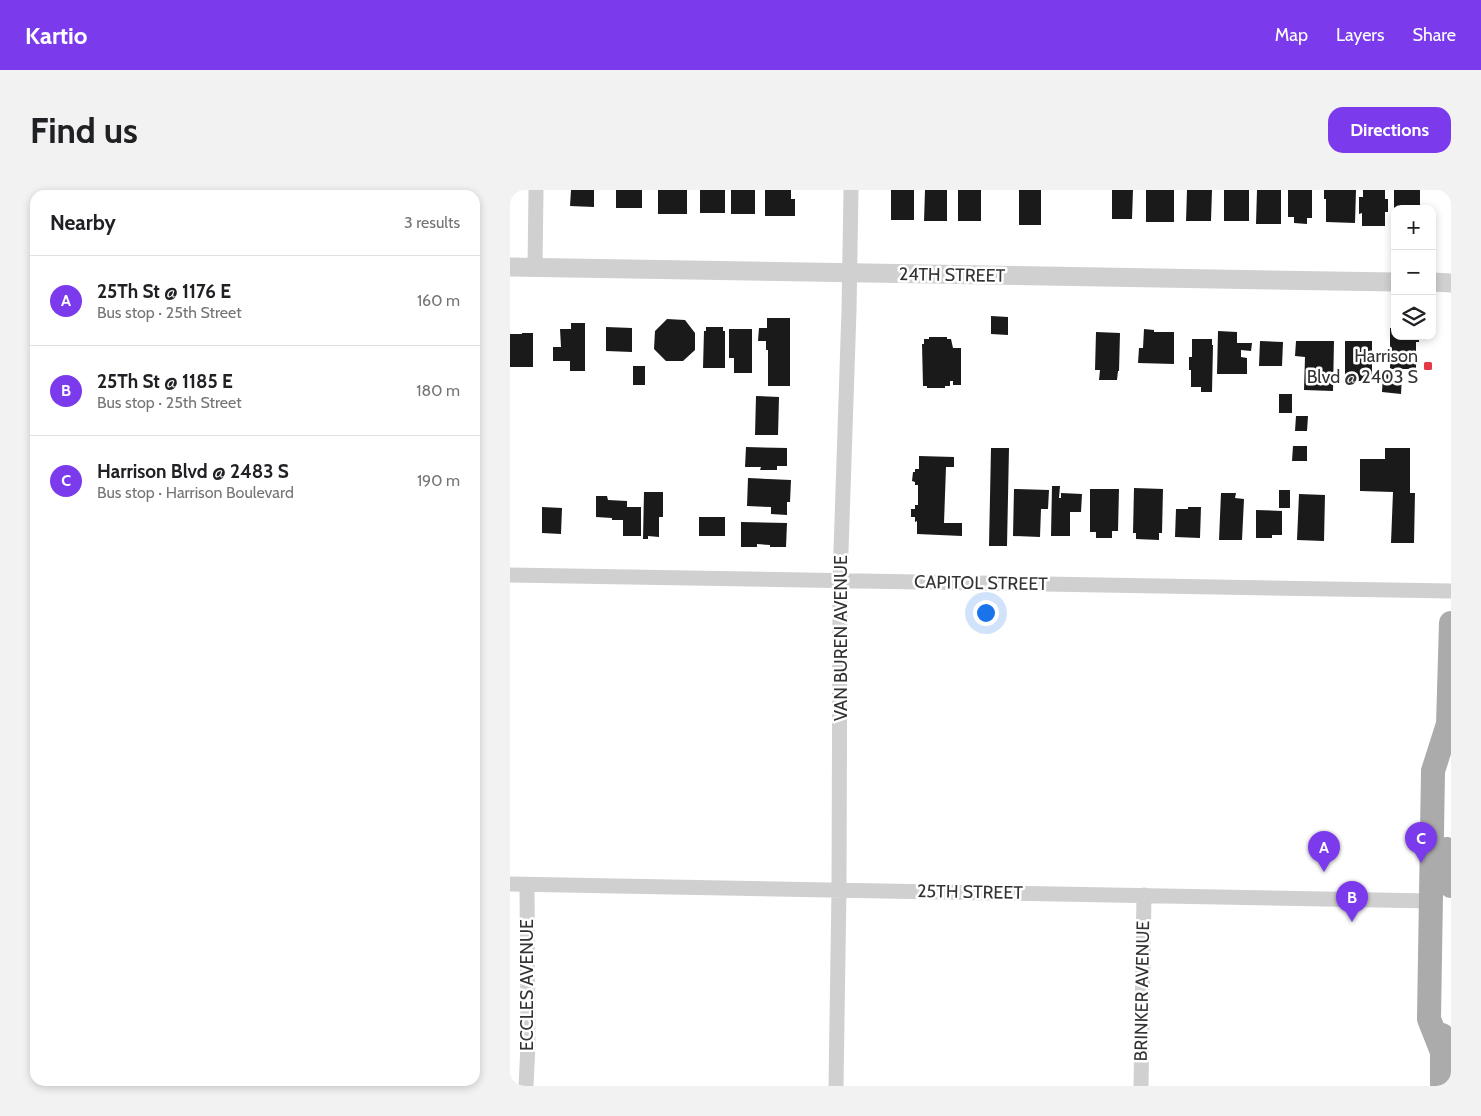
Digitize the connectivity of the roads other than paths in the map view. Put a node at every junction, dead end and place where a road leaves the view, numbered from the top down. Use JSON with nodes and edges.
{"nodes":[{"id":1,"x":536,"y":190,"type":"edge"},
{"id":2,"x":851,"y":190,"type":"edge"},
{"id":3,"x":510,"y":267,"type":"edge"},
{"id":4,"x":535,"y":268,"type":"junction"},
{"id":5,"x":850,"y":273,"type":"junction"},
{"id":6,"x":1391,"y":282,"type":"edge"},
{"id":7,"x":1436,"y":282,"type":"edge"},
{"id":8,"x":1451,"y":283,"type":"edge"},
{"id":9,"x":510,"y":575,"type":"edge"},
{"id":10,"x":840,"y":581,"type":"junction"},
{"id":11,"x":1451,"y":591,"type":"edge"},
{"id":12,"x":1451,"y":622,"type":"edge"},
{"id":13,"x":1450,"y":729,"type":"edge"},
{"id":14,"x":510,"y":884,"type":"edge"},
{"id":15,"x":528,"y":885,"type":"junction"},
{"id":16,"x":1451,"y":886,"type":"edge"},
{"id":17,"x":839,"y":890,"type":"junction"},
{"id":18,"x":1144,"y":895,"type":"junction"},
{"id":19,"x":1431,"y":901,"type":"junction"},
{"id":20,"x":1447,"y":1043,"type":"edge"},
{"id":21,"x":526,"y":1086,"type":"edge"},
{"id":22,"x":836,"y":1086,"type":"edge"},
{"id":23,"x":1140,"y":1086,"type":"edge"},
{"id":24,"x":1442,"y":1086,"type":"edge"}],
"edges":[{"from":1,"to":4,"type":"street"},
{"from":2,"to":5,"type":"street","name":"VAN BUREN AVENUE"},
{"from":3,"to":4,"type":"street","name":"24TH STREET"},
{"from":4,"to":5,"type":"street","name":"24TH STREET"},
{"from":5,"to":6,"type":"street","name":"24TH STREET"},
{"from":5,"to":10,"type":"street","name":"VAN BUREN AVENUE"},
{"from":7,"to":8,"type":"street"},
{"from":9,"to":10,"type":"street","name":"CAPITOL STREET"},
{"from":10,"to":11,"type":"street","name":"CAPITOL STREET"},
{"from":10,"to":17,"type":"street","name":"VAN BUREN AVENUE"},
{"from":12,"to":13,"type":"main road"},
{"from":13,"to":16,"type":"main road"},
{"from":13,"to":19,"type":"main road"},
{"from":14,"to":15,"type":"street","name":"25TH STREET"},
{"from":15,"to":17,"type":"street","name":"25TH STREET"},
{"from":15,"to":21,"type":"street","name":"ECCLES AVENUE"},
{"from":17,"to":18,"type":"street","name":"25TH STREET"},
{"from":17,"to":22,"type":"street","name":"VAN BUREN AVENUE"},
{"from":18,"to":19,"type":"street","name":"25TH STREET"},
{"from":18,"to":23,"type":"street","name":"BRINKER AVENUE"},
{"from":19,"to":20,"type":"main road"},
{"from":20,"to":24,"type":"main road"}]}
